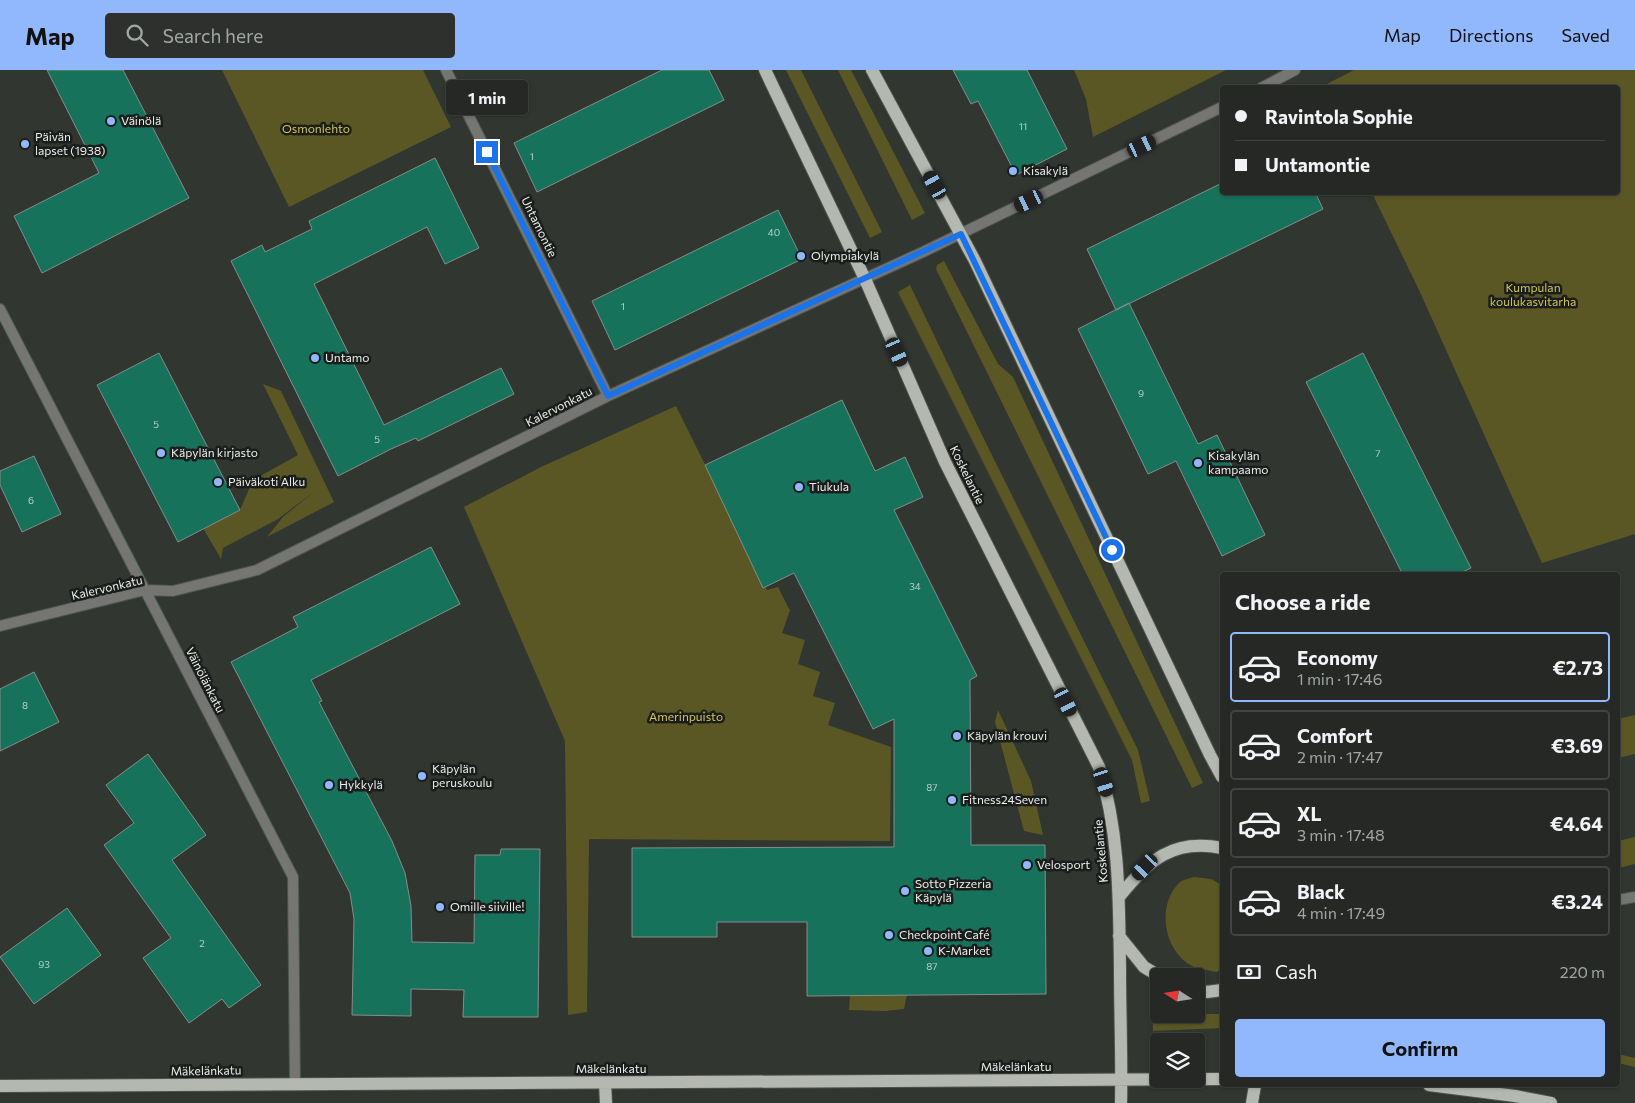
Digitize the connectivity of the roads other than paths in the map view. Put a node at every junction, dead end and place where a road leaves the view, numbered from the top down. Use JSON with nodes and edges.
{"nodes":[{"id":1,"x":446,"y":70,"type":"edge"},
{"id":2,"x":765,"y":70,"type":"edge"},
{"id":3,"x":872,"y":70,"type":"edge"},
{"id":4,"x":1294,"y":70,"type":"edge"},
{"id":5,"x":1266,"y":85,"type":"edge"},
{"id":6,"x":1220,"y":108,"type":"edge"},
{"id":7,"x":961,"y":234,"type":"junction"},
{"id":8,"x":865,"y":279,"type":"junction"},
{"id":9,"x":0,"y":309,"type":"edge"},
{"id":10,"x":608,"y":396,"type":"junction"},
{"id":11,"x":145,"y":590,"type":"junction"},
{"id":12,"x":0,"y":626,"type":"edge"},
{"id":13,"x":1220,"y":773,"type":"edge"},
{"id":14,"x":1220,"y":848,"type":"edge"},
{"id":15,"x":1119,"y":897,"type":"junction"},
{"id":16,"x":1635,"y":897,"type":"edge"},
{"id":17,"x":1620,"y":900,"type":"edge"},
{"id":18,"x":1119,"y":936,"type":"junction"},
{"id":19,"x":1150,"y":971,"type":"edge"},
{"id":20,"x":1205,"y":990,"type":"edge"},
{"id":21,"x":1220,"y":990,"type":"edge"},
{"id":22,"x":1220,"y":1079,"type":"edge"},
{"id":23,"x":1122,"y":1081,"type":"junction"},
{"id":24,"x":295,"y":1084,"type":"junction"},
{"id":25,"x":605,"y":1084,"type":"junction"},
{"id":26,"x":0,"y":1086,"type":"edge"},
{"id":27,"x":1255,"y":1087,"type":"edge"},
{"id":28,"x":1445,"y":1087,"type":"edge"},
{"id":29,"x":1499,"y":1087,"type":"edge"},
{"id":30,"x":1515,"y":1096,"type":"junction"},
{"id":31,"x":606,"y":1103,"type":"edge"},
{"id":32,"x":1121,"y":1103,"type":"edge"},
{"id":33,"x":1252,"y":1103,"type":"edge"},
{"id":34,"x":1551,"y":1103,"type":"edge"}],
"edges":[{"from":1,"to":10,"type":"street","name":"Untamontie"},
{"from":2,"to":8,"type":"main road","name":"Koskelantie"},
{"from":3,"to":7,"type":"main road"},
{"from":4,"to":5,"type":"street"},
{"from":6,"to":7,"type":"street","name":"Kalervonkatu"},
{"from":7,"to":8,"type":"street","name":"Kalervonkatu"},
{"from":7,"to":13,"type":"main road"},
{"from":8,"to":10,"type":"street","name":"Kalervonkatu"},
{"from":8,"to":15,"type":"main road","name":"Koskelantie"},
{"from":9,"to":11,"type":"street","name":"Väinölänkatu"},
{"from":10,"to":11,"type":"street","name":"Kalervonkatu"},
{"from":11,"to":12,"type":"street","name":"Kalervonkatu"},
{"from":11,"to":24,"type":"street","name":"Väinölänkatu"},
{"from":14,"to":15,"type":"main road","name":"Koskelantie"},
{"from":15,"to":18,"type":"main road","name":"Koskelantie"},
{"from":16,"to":17,"type":"street"},
{"from":18,"to":19,"type":"main road"},
{"from":18,"to":23,"type":"main road","name":"Koskelantie"},
{"from":20,"to":21,"type":"main road"},
{"from":22,"to":23,"type":"main road","name":"Mäkelänkatu"},
{"from":23,"to":25,"type":"main road","name":"Mäkelänkatu"},
{"from":23,"to":32,"type":"main road","name":"Koskelantie"},
{"from":24,"to":25,"type":"main road","name":"Mäkelänkatu"},
{"from":24,"to":26,"type":"main road","name":"Mäkelänkatu"},
{"from":25,"to":31,"type":"main road"},
{"from":27,"to":33,"type":"main road"},
{"from":28,"to":30,"type":"main road"},
{"from":29,"to":30,"type":"main road"},
{"from":30,"to":34,"type":"main road"}]}
